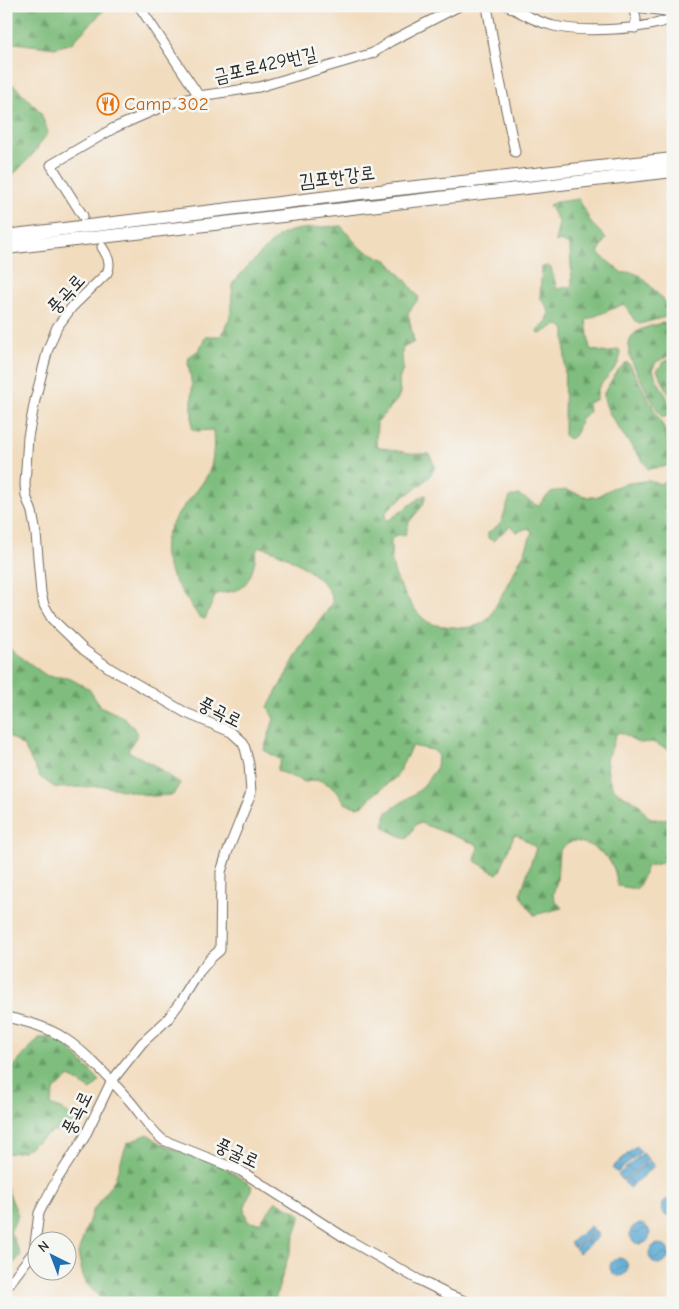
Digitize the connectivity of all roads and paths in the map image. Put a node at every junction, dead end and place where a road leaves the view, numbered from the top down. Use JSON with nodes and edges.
{"nodes":[{"id":1,"x":139,"y":6,"type":"edge"},
{"id":2,"x":459,"y":6,"type":"edge"},
{"id":3,"x":487,"y":6,"type":"edge"},
{"id":4,"x":508,"y":6,"type":"edge"},
{"id":5,"x":633,"y":6,"type":"edge"},
{"id":6,"x":636,"y":6,"type":"edge"},
{"id":7,"x":673,"y":11,"type":"edge"},
{"id":8,"x":673,"y":18,"type":"edge"},
{"id":9,"x":635,"y":28,"type":"junction"},
{"id":10,"x":199,"y":96,"type":"junction"},
{"id":11,"x":515,"y":152,"type":"dead end"},
{"id":12,"x":673,"y":159,"type":"edge"},
{"id":13,"x":673,"y":171,"type":"edge"},
{"id":14,"x":83,"y":216,"type":"dead end"},
{"id":15,"x":6,"y":236,"type":"edge"},
{"id":16,"x":102,"y":246,"type":"dead end"},
{"id":17,"x":6,"y":248,"type":"edge"},
{"id":18,"x":6,"y":1017,"type":"edge"},
{"id":19,"x":111,"y":1082,"type":"junction"},
{"id":20,"x":6,"y":1288,"type":"edge"},
{"id":21,"x":470,"y":1303,"type":"edge"}],
"edges":[{"from":1,"to":10,"type":"street"},
{"from":2,"to":10,"type":"street","name":"금포로429번길"},
{"from":3,"to":11,"type":"street"},
{"from":4,"to":9,"type":"street"},
{"from":5,"to":9,"type":"street"},
{"from":6,"to":7,"type":"main road"},
{"from":8,"to":9,"type":"street"},
{"from":10,"to":14,"type":"street","name":"금포로429번길"},
{"from":12,"to":15,"type":"highway","name":"김포한강로"},
{"from":13,"to":17,"type":"highway","name":"김포한강로"},
{"from":16,"to":19,"type":"street","name":"풍곡로"},
{"from":18,"to":19,"type":"street","name":"풍굴로"},
{"from":19,"to":20,"type":"street","name":"풍곡로"},
{"from":19,"to":21,"type":"street","name":"풍굴로"}]}
